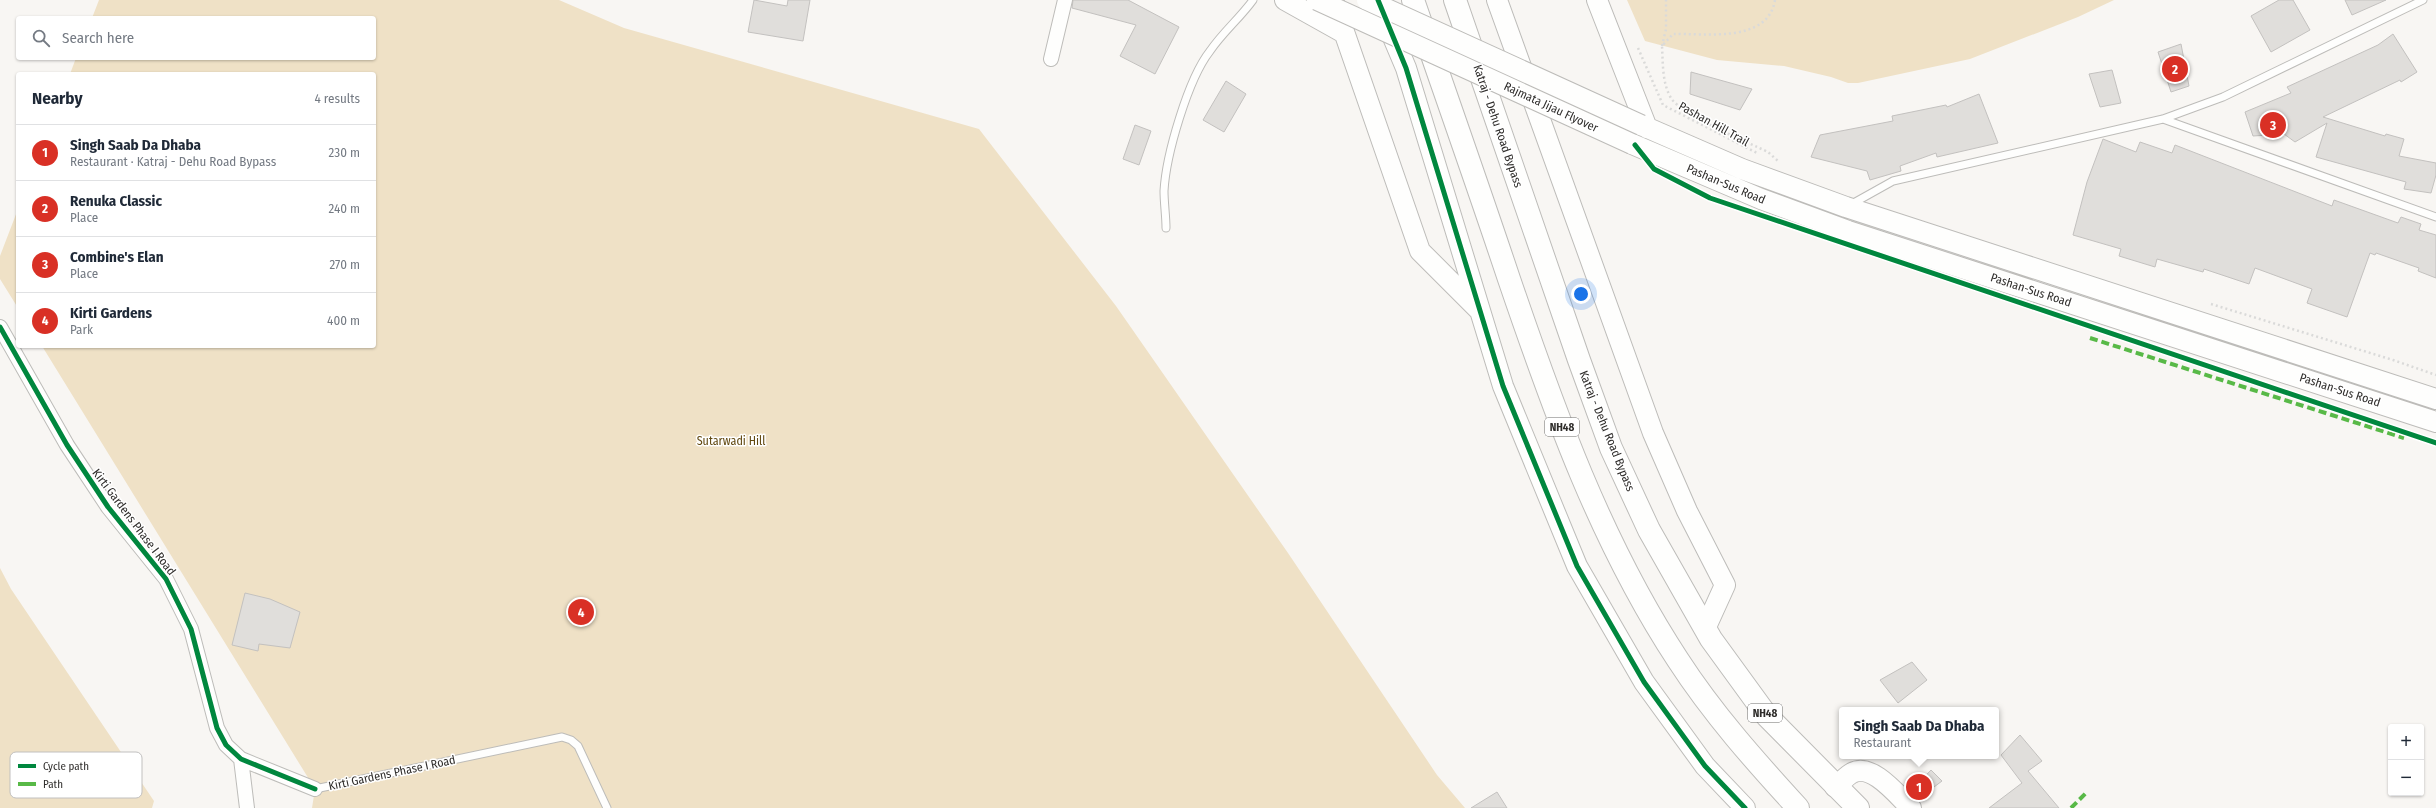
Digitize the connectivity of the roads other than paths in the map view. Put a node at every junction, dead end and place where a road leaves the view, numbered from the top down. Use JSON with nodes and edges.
{"nodes":[{"id":1,"x":1065,"y":0,"type":"edge"},
{"id":2,"x":1253,"y":0,"type":"edge"},
{"id":3,"x":1285,"y":0,"type":"edge"},
{"id":4,"x":1317,"y":0,"type":"edge"},
{"id":5,"x":1333,"y":0,"type":"edge"},
{"id":6,"x":1367,"y":0,"type":"edge"},
{"id":7,"x":1378,"y":0,"type":"edge"},
{"id":8,"x":1413,"y":0,"type":"edge"},
{"id":9,"x":1455,"y":0,"type":"edge"},
{"id":10,"x":1497,"y":0,"type":"edge"},
{"id":11,"x":1596,"y":0,"type":"edge"},
{"id":12,"x":2422,"y":0,"type":"edge"},
{"id":13,"x":1344,"y":33,"type":"junction"},
{"id":14,"x":1051,"y":59,"type":"dead end"},
{"id":15,"x":2163,"y":119,"type":"junction"},
{"id":16,"x":1644,"y":126,"type":"junction"},
{"id":17,"x":1632,"y":144,"type":"joint"},
{"id":18,"x":1846,"y":207,"type":"junction"},
{"id":19,"x":2436,"y":217,"type":"edge"},
{"id":20,"x":1166,"y":228,"type":"dead end"},
{"id":21,"x":1480,"y":311,"type":"junction"},
{"id":22,"x":0,"y":327,"type":"edge"},
{"id":23,"x":2436,"y":399,"type":"edge"},
{"id":24,"x":2436,"y":422,"type":"edge"},
{"id":25,"x":1705,"y":629,"type":"junction"},
{"id":26,"x":241,"y":759,"type":"junction"},
{"id":27,"x":1835,"y":787,"type":"junction"},
{"id":28,"x":315,"y":789,"type":"joint"},
{"id":29,"x":247,"y":808,"type":"edge"},
{"id":30,"x":607,"y":808,"type":"edge"},
{"id":31,"x":1745,"y":808,"type":"edge"},
{"id":32,"x":1798,"y":808,"type":"edge"},
{"id":33,"x":1858,"y":808,"type":"edge"},
{"id":34,"x":1911,"y":808,"type":"edge"}],
"edges":[{"from":1,"to":14,"type":"street"},
{"from":2,"to":20,"type":"lane"},
{"from":3,"to":13,"type":"main road"},
{"from":4,"to":17,"type":"main road","name":"Rajmata Jijau Flyover","bridge":true},
{"from":5,"to":13,"type":"main road"},
{"from":6,"to":16,"type":"main road","name":"Rajmata Jijau Flyover","bridge":true},
{"from":7,"to":21,"type":"main road"},
{"from":8,"to":32,"type":"highway","number":"NH48"},
{"from":9,"to":25,"type":"highway","name":"Katraj - Dehu Road Bypass","number":"NH48"},
{"from":10,"to":25,"type":"main road"},
{"from":11,"to":16,"type":"main road"},
{"from":12,"to":15,"type":"lane"},
{"from":13,"to":21,"type":"main road"},
{"from":15,"to":18,"type":"lane"},
{"from":15,"to":19,"type":"lane"},
{"from":16,"to":18,"type":"main road","name":"Pashan-Sus Road"},
{"from":17,"to":24,"type":"main road","name":"Pashan-Sus Road"},
{"from":18,"to":23,"type":"main road","name":"Pashan-Sus Road"},
{"from":21,"to":31,"type":"main road"},
{"from":22,"to":26,"type":"street","name":"Kirti Gardens Phase I Road"},
{"from":25,"to":27,"type":"highway","name":"Katraj - Dehu Road Bypass","number":"NH48"},
{"from":26,"to":28,"type":"street","name":"Kirti Gardens Phase I Road"},
{"from":26,"to":29,"type":"street"},
{"from":27,"to":33,"type":"highway","name":"Katraj - Dehu Road Bypass","number":"NH48"},
{"from":27,"to":34,"type":"main road"},
{"from":28,"to":30,"type":"lane","name":"Kirti Gardens Phase I Road"}]}
